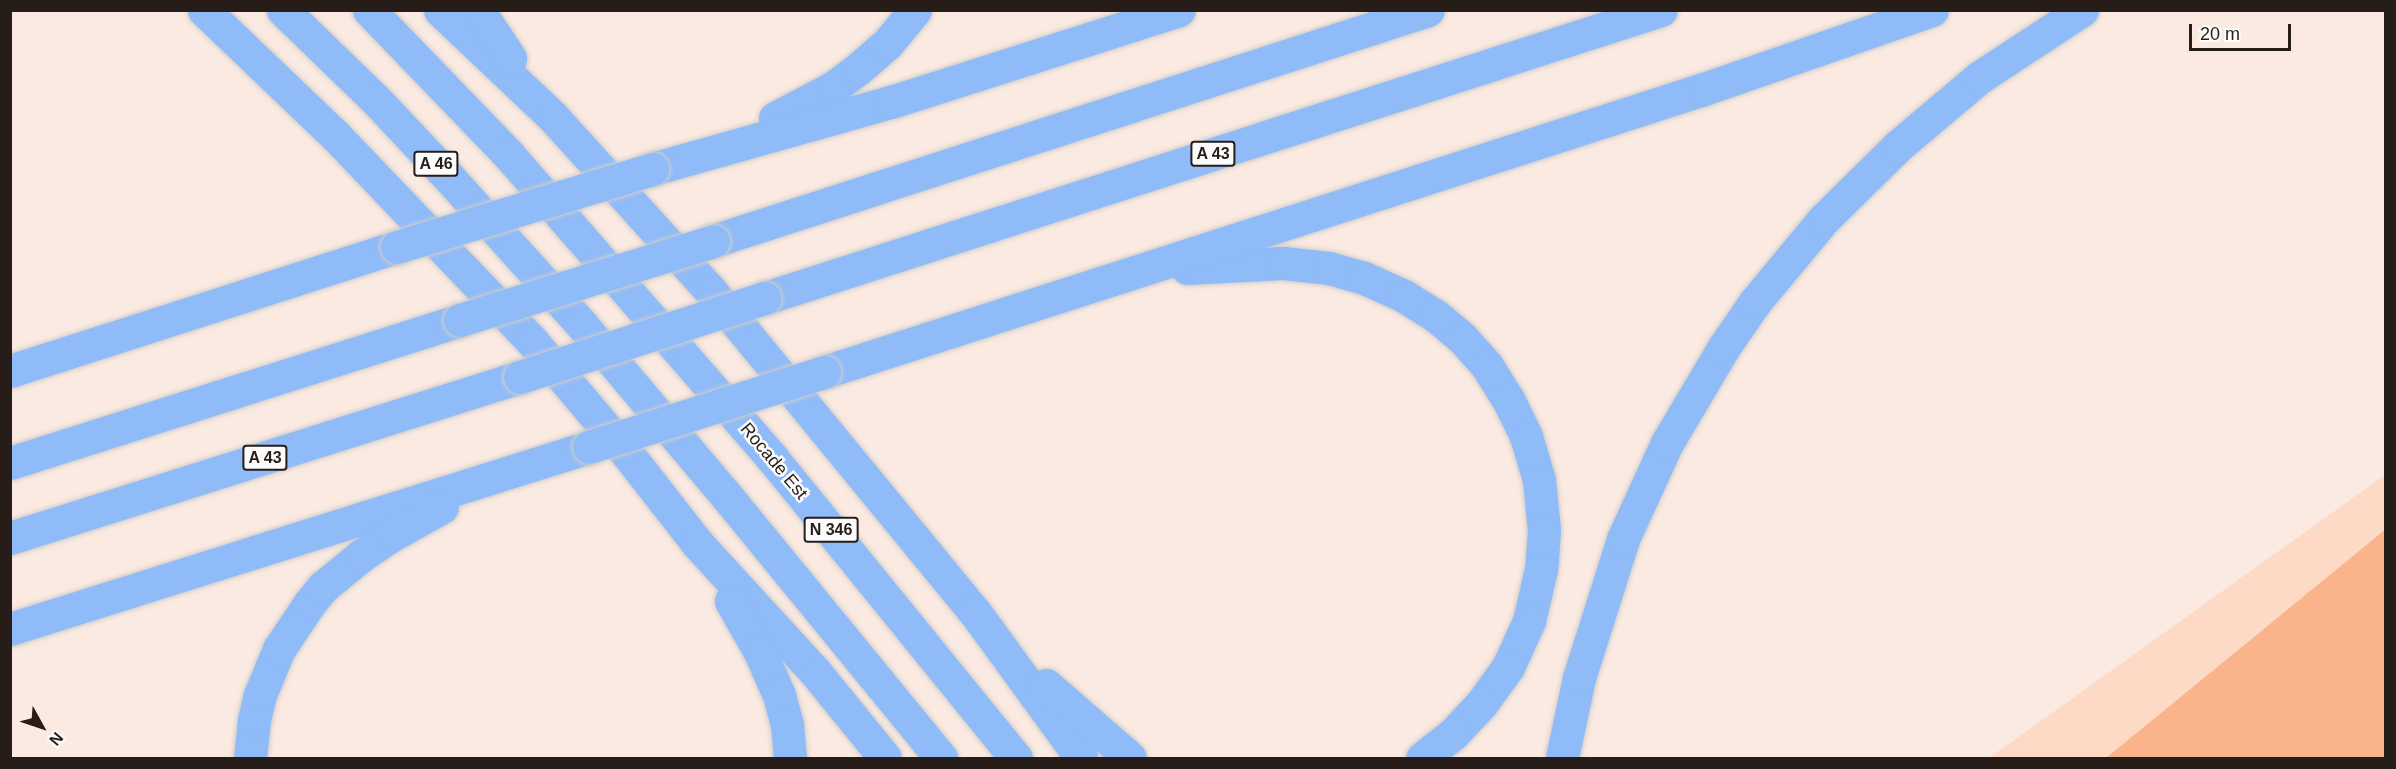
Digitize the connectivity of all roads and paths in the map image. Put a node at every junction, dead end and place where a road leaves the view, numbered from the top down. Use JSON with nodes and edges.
{"nodes":[{"id":1,"x":204,"y":10,"type":"edge"},
{"id":2,"x":283,"y":10,"type":"edge"},
{"id":3,"x":369,"y":10,"type":"edge"},
{"id":4,"x":440,"y":10,"type":"edge"},
{"id":5,"x":478,"y":10,"type":"edge"},
{"id":6,"x":915,"y":10,"type":"edge"},
{"id":7,"x":1179,"y":10,"type":"edge"},
{"id":8,"x":1428,"y":10,"type":"edge"},
{"id":9,"x":1661,"y":10,"type":"edge"},
{"id":10,"x":1932,"y":10,"type":"edge"},
{"id":11,"x":2082,"y":10,"type":"edge"},
{"id":12,"x":554,"y":117,"type":"junction"},
{"id":13,"x":707,"y":152,"type":"junction"},
{"id":14,"x":1123,"y":275,"type":"junction"},
{"id":15,"x":10,"y":370,"type":"edge"},
{"id":16,"x":10,"y":463,"type":"edge"},
{"id":17,"x":524,"y":467,"type":"junction"},
{"id":18,"x":10,"y":538,"type":"edge"},
{"id":19,"x":697,"y":543,"type":"junction"},
{"id":20,"x":974,"y":611,"type":"junction"},
{"id":21,"x":10,"y":628,"type":"edge"},
{"id":22,"x":250,"y":759,"type":"edge"},
{"id":23,"x":790,"y":759,"type":"edge"},
{"id":24,"x":885,"y":759,"type":"edge"},
{"id":25,"x":941,"y":759,"type":"edge"},
{"id":26,"x":1016,"y":759,"type":"edge"},
{"id":27,"x":1081,"y":759,"type":"edge"},
{"id":28,"x":1130,"y":759,"type":"edge"},
{"id":29,"x":1422,"y":759,"type":"edge"},
{"id":30,"x":1562,"y":759,"type":"edge"}],
"edges":[{"from":1,"to":19,"type":"highway"},
{"from":2,"to":25,"type":"highway","number":"A 46"},
{"from":3,"to":26,"type":"highway","name":"Rocade Est","number":"N 346"},
{"from":4,"to":12,"type":"highway"},
{"from":5,"to":12,"type":"highway"},
{"from":6,"to":13,"type":"highway"},
{"from":7,"to":13,"type":"highway"},
{"from":8,"to":16,"type":"highway","bridge":true},
{"from":9,"to":18,"type":"highway","number":"A 43","bridge":true},
{"from":10,"to":14,"type":"highway"},
{"from":11,"to":30,"type":"highway"},
{"from":12,"to":20,"type":"highway"},
{"from":13,"to":15,"type":"highway","bridge":true},
{"from":14,"to":17,"type":"highway","bridge":true},
{"from":14,"to":29,"type":"highway"},
{"from":17,"to":21,"type":"highway"},
{"from":17,"to":22,"type":"highway"},
{"from":19,"to":23,"type":"highway"},
{"from":19,"to":24,"type":"highway"},
{"from":20,"to":27,"type":"highway"},
{"from":20,"to":28,"type":"highway"}]}
